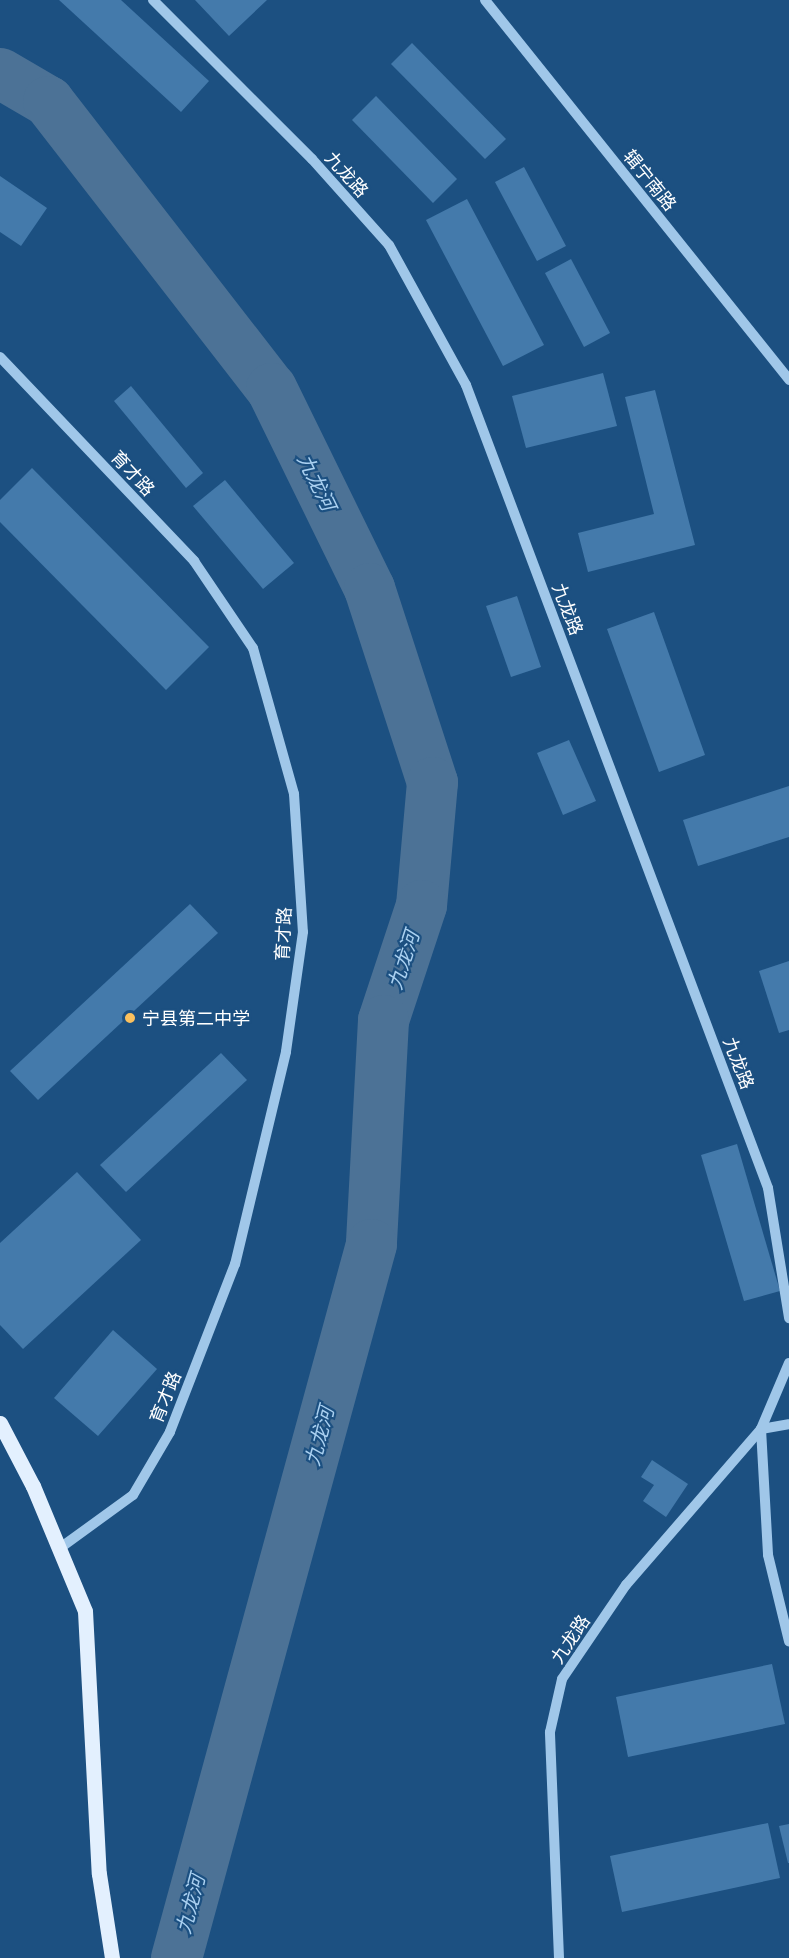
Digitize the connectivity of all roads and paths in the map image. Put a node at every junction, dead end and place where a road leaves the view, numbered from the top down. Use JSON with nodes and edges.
{"nodes":[{"id":1,"x":153,"y":0,"type":"edge"},
{"id":2,"x":485,"y":0,"type":"edge"},
{"id":3,"x":0,"y":357,"type":"edge"},
{"id":4,"x":9,"y":365,"type":"junction"},
{"id":5,"x":0,"y":373,"type":"edge"},
{"id":6,"x":789,"y":380,"type":"edge"},
{"id":7,"x":789,"y":1318,"type":"edge"},
{"id":8,"x":789,"y":1363,"type":"edge"},
{"id":9,"x":0,"y":1423,"type":"edge"},
{"id":10,"x":789,"y":1424,"type":"edge"},
{"id":11,"x":761,"y":1429,"type":"junction"},
{"id":12,"x":60,"y":1548,"type":"junction"},
{"id":13,"x":789,"y":1641,"type":"edge"},
{"id":14,"x":112,"y":1958,"type":"edge"},
{"id":15,"x":559,"y":1958,"type":"edge"}],
"edges":[{"from":1,"to":7,"type":"street","name":"九龙路"},
{"from":2,"to":6,"type":"street","name":"辑宁南路"},
{"from":3,"to":4,"type":"street","name":"育才路"},
{"from":4,"to":5,"type":"street"},
{"from":4,"to":12,"type":"street","name":"育才路"},
{"from":8,"to":11,"type":"street","name":"九龙路"},
{"from":9,"to":12,"type":"main road"},
{"from":10,"to":11,"type":"street"},
{"from":11,"to":13,"type":"street","name":"九龙路"},
{"from":11,"to":15,"type":"street","name":"九龙路"},
{"from":12,"to":14,"type":"main road"}]}
